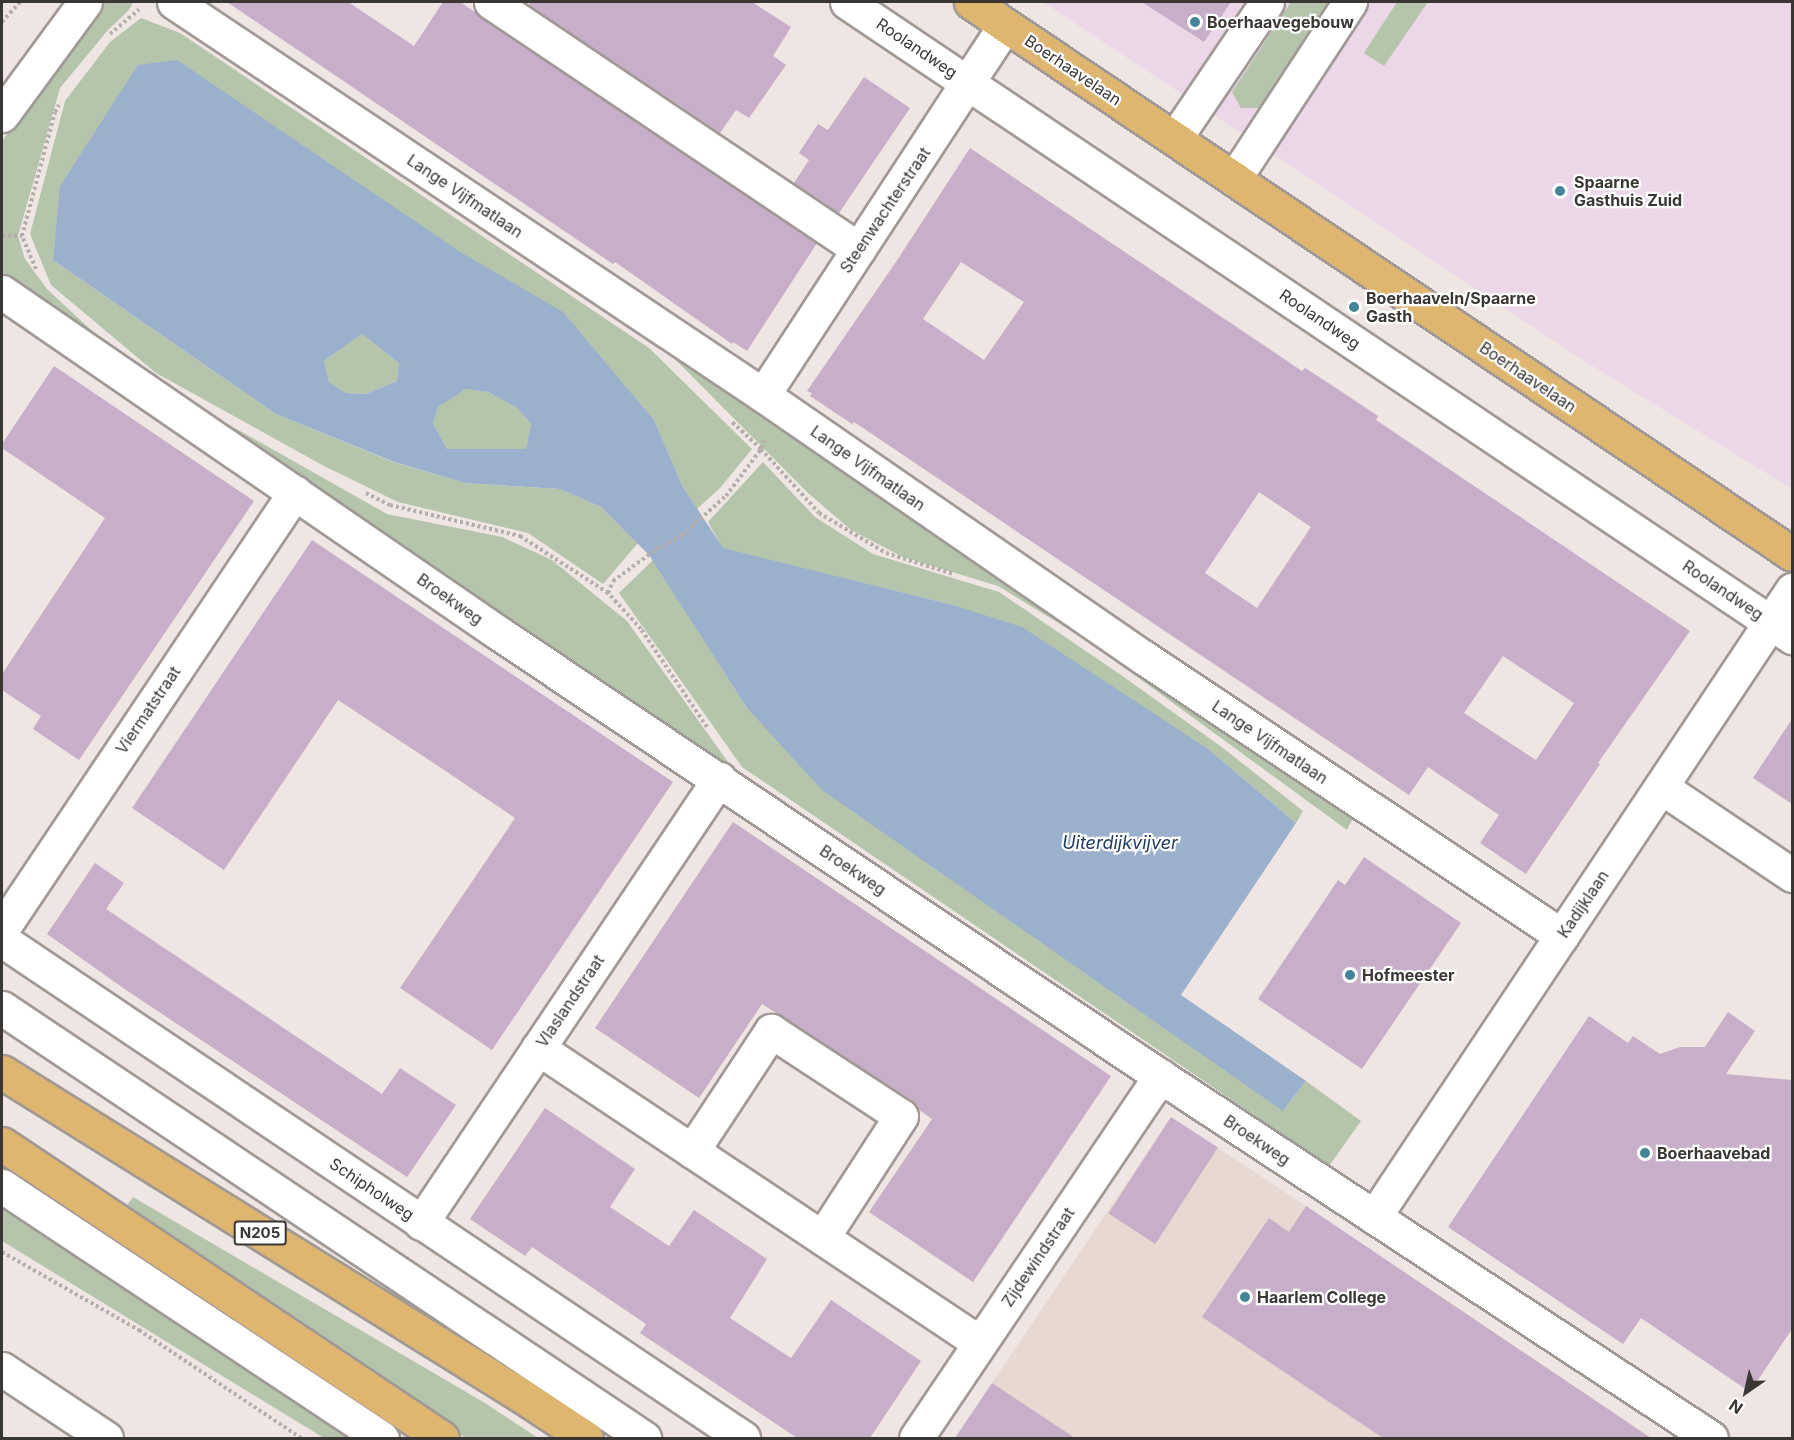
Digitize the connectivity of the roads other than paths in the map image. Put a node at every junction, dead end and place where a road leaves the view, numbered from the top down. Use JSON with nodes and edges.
{"nodes":[{"id":1,"x":85,"y":2,"type":"edge"},
{"id":2,"x":174,"y":2,"type":"edge"},
{"id":3,"x":491,"y":2,"type":"edge"},
{"id":4,"x":847,"y":2,"type":"edge"},
{"id":5,"x":971,"y":2,"type":"edge"},
{"id":6,"x":1267,"y":2,"type":"edge"},
{"id":7,"x":1350,"y":2,"type":"edge"},
{"id":8,"x":1005,"y":25,"type":"junction"},
{"id":9,"x":969,"y":83,"type":"junction"},
{"id":10,"x":2,"y":115,"type":"edge"},
{"id":11,"x":1175,"y":138,"type":"junction"},
{"id":12,"x":1234,"y":179,"type":"junction"},
{"id":13,"x":859,"y":249,"type":"junction"},
{"id":14,"x":2,"y":292,"type":"edge"},
{"id":15,"x":763,"y":395,"type":"junction"},
{"id":16,"x":295,"y":492,"type":"junction"},
{"id":17,"x":1792,"y":554,"type":"edge"},
{"id":18,"x":1792,"y":590,"type":"edge"},
{"id":19,"x":1782,"y":630,"type":"edge"},
{"id":20,"x":720,"y":781,"type":"junction"},
{"id":21,"x":1661,"y":787,"type":"junction"},
{"id":22,"x":1792,"y":875,"type":"edge"},
{"id":23,"x":2,"y":929,"type":"edge"},
{"id":24,"x":1562,"y":936,"type":"junction"},
{"id":25,"x":2,"y":940,"type":"edge"},
{"id":26,"x":2,"y":1008,"type":"edge"},
{"id":27,"x":538,"y":1048,"type":"junction"},
{"id":28,"x":2,"y":1072,"type":"edge"},
{"id":29,"x":1160,"y":1076,"type":"junction"},
{"id":30,"x":2,"y":1144,"type":"edge"},
{"id":31,"x":692,"y":1151,"type":"junction"},
{"id":32,"x":2,"y":1186,"type":"edge"},
{"id":33,"x":1374,"y":1217,"type":"junction"},
{"id":34,"x":421,"y":1222,"type":"junction"},
{"id":35,"x":822,"y":1238,"type":"junction"},
{"id":36,"x":980,"y":1343,"type":"junction"},
{"id":37,"x":2,"y":1369,"type":"edge"},
{"id":38,"x":106,"y":1438,"type":"edge"},
{"id":39,"x":381,"y":1438,"type":"edge"},
{"id":40,"x":442,"y":1438,"type":"edge"},
{"id":41,"x":586,"y":1438,"type":"edge"},
{"id":42,"x":644,"y":1438,"type":"edge"},
{"id":43,"x":743,"y":1438,"type":"edge"},
{"id":44,"x":916,"y":1438,"type":"edge"},
{"id":45,"x":1711,"y":1438,"type":"edge"}],
"edges":[{"from":1,"to":10,"type":"street"},
{"from":2,"to":15,"type":"street","name":"Lange Vijfmatlaan"},
{"from":3,"to":13,"type":"street"},
{"from":4,"to":9,"type":"street","name":"Roolandweg"},
{"from":5,"to":8,"type":"main road","name":"Boerhaavelaan"},
{"from":6,"to":11,"type":"street"},
{"from":7,"to":12,"type":"street"},
{"from":8,"to":9,"type":"street","name":"Steenwachterstraat"},
{"from":8,"to":11,"type":"main road","name":"Boerhaavelaan"},
{"from":9,"to":13,"type":"street","name":"Steenwachterstraat"},
{"from":9,"to":19,"type":"street","name":"Roolandweg"},
{"from":11,"to":12,"type":"main road","name":"Boerhaavelaan"},
{"from":12,"to":17,"type":"main road","name":"Boerhaavelaan"},
{"from":13,"to":15,"type":"street","name":"Steenwachterstraat"},
{"from":14,"to":16,"type":"street","name":"Broekweg"},
{"from":15,"to":24,"type":"street","name":"Lange Vijfmatlaan"},
{"from":16,"to":20,"type":"street","name":"Broekweg"},
{"from":16,"to":23,"type":"street","name":"Viermatstraat"},
{"from":18,"to":19,"type":"street","name":"Kadijklaan"},
{"from":19,"to":21,"type":"street","name":"Kadijklaan"},
{"from":20,"to":27,"type":"street","name":"Vlaslandstraat"},
{"from":20,"to":29,"type":"street","name":"Broekweg"},
{"from":21,"to":22,"type":"street"},
{"from":21,"to":24,"type":"street","name":"Kadijklaan"},
{"from":24,"to":33,"type":"street","name":"Kadijklaan"},
{"from":25,"to":34,"type":"street","name":"Schipholweg"},
{"from":26,"to":42,"type":"street","number":"N205"},
{"from":27,"to":31,"type":"street"},
{"from":27,"to":34,"type":"street","name":"Vlaslandstraat"},
{"from":28,"to":41,"type":"main road","number":"N205"},
{"from":29,"to":33,"type":"street","name":"Broekweg"},
{"from":29,"to":36,"type":"street","name":"Zijdewindstraat"},
{"from":30,"to":40,"type":"main road"},
{"from":31,"to":35,"type":"street"},
{"from":31,"to":35,"type":"street"},
{"from":32,"to":39,"type":"street"},
{"from":33,"to":45,"type":"street","name":"Broekweg"},
{"from":34,"to":43,"type":"street","name":"Schipholweg"},
{"from":35,"to":36,"type":"street"},
{"from":36,"to":44,"type":"street","name":"Zijdewindstraat"},
{"from":37,"to":38,"type":"street"}]}
